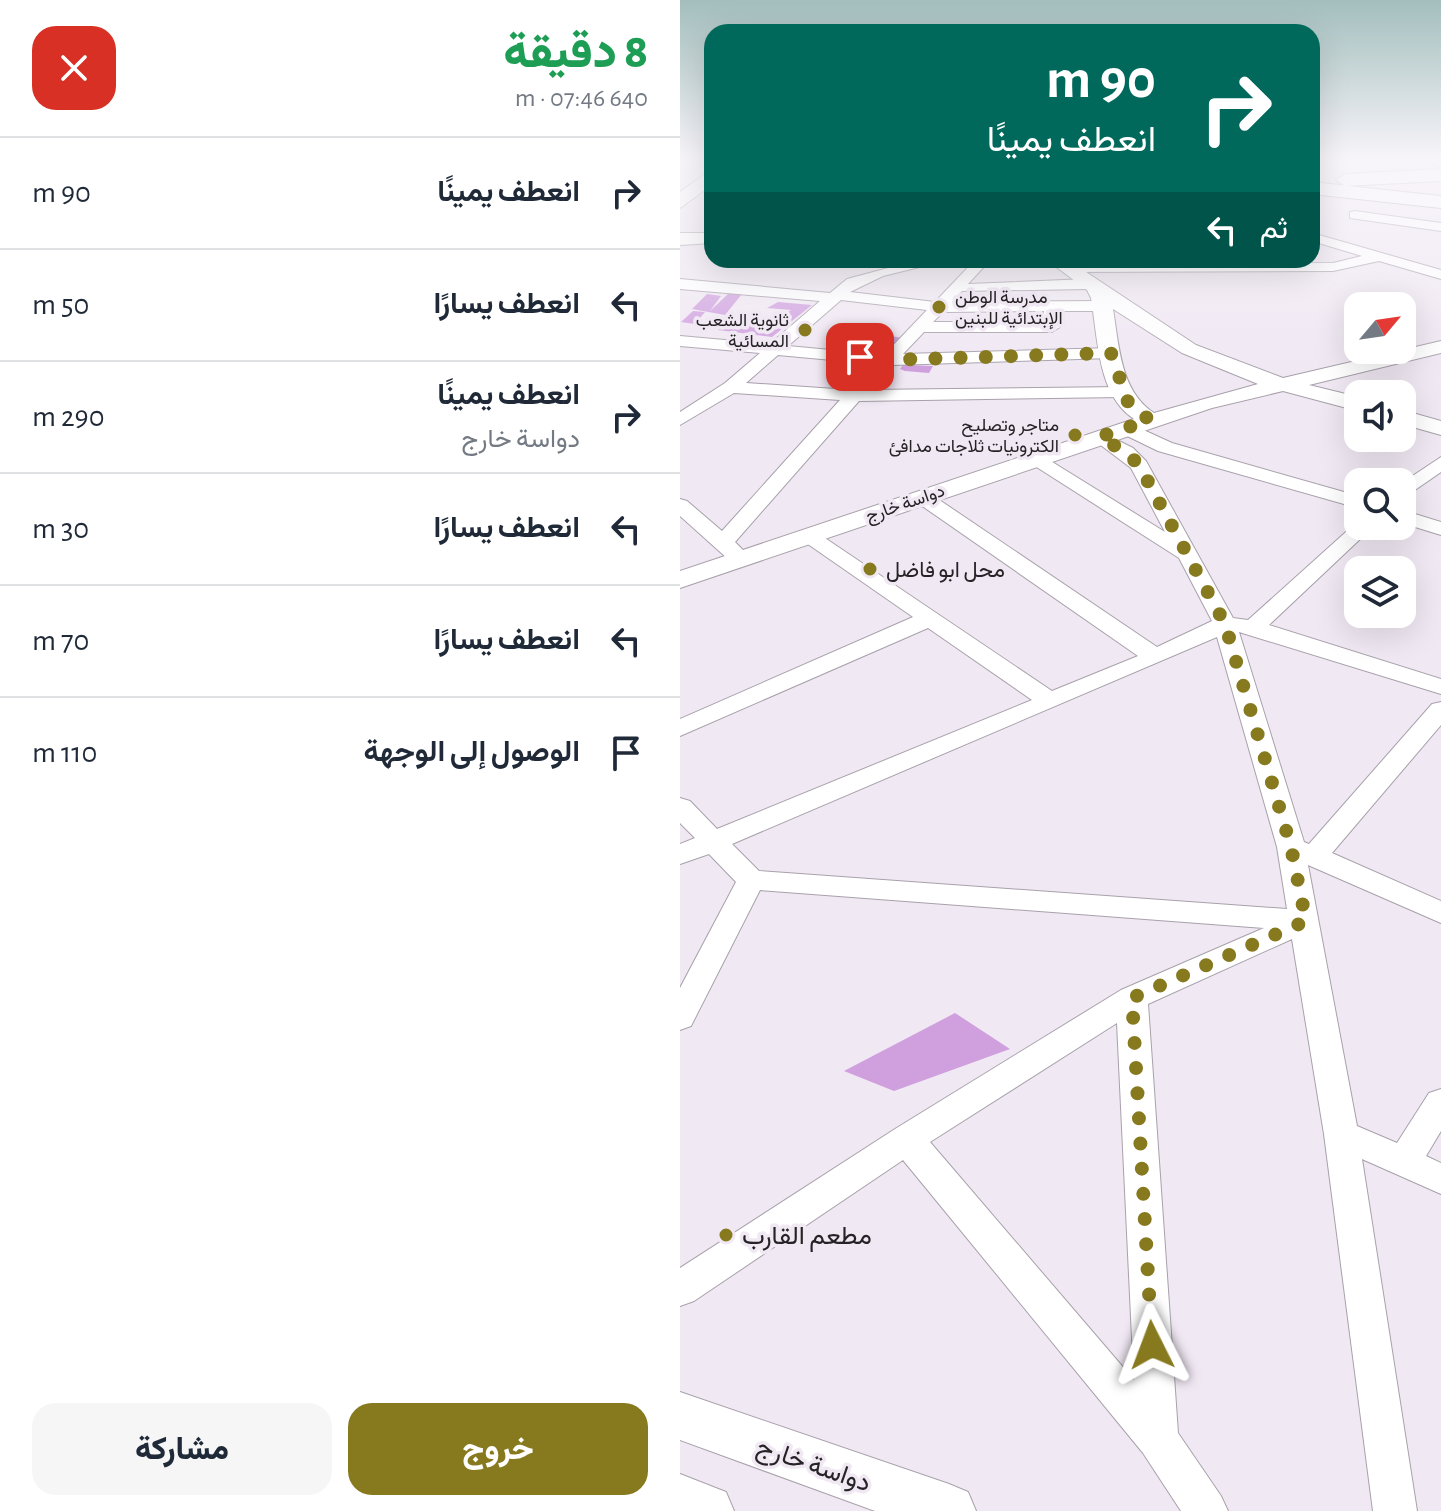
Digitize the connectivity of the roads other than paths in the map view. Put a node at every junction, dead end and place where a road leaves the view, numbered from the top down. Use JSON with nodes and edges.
{"nodes":[{"id":1,"x":1342,"y":229,"type":"edge"},
{"id":2,"x":1340,"y":230,"type":"edge"},
{"id":3,"x":1320,"y":235,"type":"edge"},
{"id":4,"x":704,"y":238,"type":"edge"},
{"id":5,"x":680,"y":242,"type":"edge"},
{"id":6,"x":1380,"y":257,"type":"junction"},
{"id":7,"x":1320,"y":267,"type":"edge"},
{"id":8,"x":902,"y":268,"type":"edge"},
{"id":9,"x":976,"y":268,"type":"edge"},
{"id":10,"x":1066,"y":268,"type":"edge"},
{"id":11,"x":1441,"y":275,"type":"edge"},
{"id":12,"x":680,"y":284,"type":"edge"},
{"id":13,"x":957,"y":290,"type":"junction"},
{"id":14,"x":1095,"y":293,"type":"junction"},
{"id":15,"x":836,"y":296,"type":"junction"},
{"id":16,"x":1052,"y":305,"type":"junction"},
{"id":17,"x":939,"y":307,"type":"junction"},
{"id":18,"x":919,"y":327,"type":"junction"},
{"id":19,"x":680,"y":341,"type":"edge"},
{"id":20,"x":1441,"y":347,"type":"edge"},
{"id":21,"x":776,"y":350,"type":"junction"},
{"id":22,"x":1111,"y":353,"type":"junction"},
{"id":23,"x":888,"y":360,"type":"junction"},
{"id":24,"x":1289,"y":385,"type":"junction"},
{"id":25,"x":731,"y":387,"type":"junction"},
{"id":26,"x":1123,"y":392,"type":"junction"},
{"id":27,"x":854,"y":396,"type":"junction"},
{"id":28,"x":1344,"y":400,"type":"edge"},
{"id":29,"x":680,"y":420,"type":"edge"},
{"id":30,"x":1416,"y":421,"type":"edge"},
{"id":31,"x":1126,"y":428,"type":"junction"},
{"id":32,"x":1441,"y":428,"type":"edge"},
{"id":33,"x":1034,"y":459,"type":"junction"},
{"id":34,"x":1441,"y":463,"type":"edge"},
{"id":35,"x":1416,"y":482,"type":"edge"},
{"id":36,"x":922,"y":497,"type":"junction"},
{"id":37,"x":1344,"y":498,"type":"edge"},
{"id":38,"x":680,"y":505,"type":"edge"},
{"id":39,"x":1416,"y":521,"type":"edge"},
{"id":40,"x":1441,"y":529,"type":"edge"},
{"id":41,"x":809,"y":536,"type":"junction"},
{"id":42,"x":1346,"y":540,"type":"edge"},
{"id":43,"x":733,"y":551,"type":"junction"},
{"id":44,"x":1187,"y":555,"type":"junction"},
{"id":45,"x":680,"y":580,"type":"edge"},
{"id":46,"x":928,"y":619,"type":"junction"},
{"id":47,"x":1239,"y":625,"type":"junction"},
{"id":48,"x":1156,"y":657,"type":"junction"},
{"id":49,"x":1441,"y":687,"type":"edge"},
{"id":50,"x":1050,"y":701,"type":"junction"},
{"id":51,"x":1441,"y":709,"type":"edge"},
{"id":52,"x":680,"y":728,"type":"edge"},
{"id":53,"x":680,"y":807,"type":"edge"},
{"id":54,"x":713,"y":841,"type":"junction"},
{"id":55,"x":1303,"y":851,"type":"junction"},
{"id":56,"x":680,"y":855,"type":"edge"},
{"id":57,"x":751,"y":880,"type":"junction"},
{"id":58,"x":1441,"y":913,"type":"edge"},
{"id":59,"x":1306,"y":921,"type":"junction"},
{"id":60,"x":1132,"y":998,"type":"junction"},
{"id":61,"x":680,"y":1018,"type":"edge"},
{"id":62,"x":1441,"y":1102,"type":"edge"},
{"id":63,"x":1341,"y":1134,"type":"junction"},
{"id":64,"x":907,"y":1139,"type":"junction"},
{"id":65,"x":1405,"y":1160,"type":"junction"},
{"id":66,"x":1441,"y":1179,"type":"edge"},
{"id":67,"x":680,"y":1289,"type":"edge"},
{"id":68,"x":680,"y":1416,"type":"edge"},
{"id":69,"x":1158,"y":1439,"type":"junction"},
{"id":70,"x":680,"y":1501,"type":"edge"},
{"id":71,"x":707,"y":1511,"type":"edge"},
{"id":72,"x":949,"y":1511,"type":"edge"},
{"id":73,"x":1206,"y":1511,"type":"edge"},
{"id":74,"x":1395,"y":1511,"type":"edge"}],
"edges":[{"from":1,"to":6,"type":"street"},
{"from":2,"to":3,"type":"street"},
{"from":4,"to":5,"type":"main road"},
{"from":6,"to":7,"type":"street"},
{"from":6,"to":11,"type":"street"},
{"from":8,"to":15,"type":"street"},
{"from":9,"to":13,"type":"street"},
{"from":10,"to":14,"type":"street"},
{"from":12,"to":15,"type":"street"},
{"from":13,"to":14,"type":"street"},
{"from":13,"to":17,"type":"street"},
{"from":14,"to":16,"type":"street"},
{"from":14,"to":22,"type":"street"},
{"from":14,"to":24,"type":"street"},
{"from":15,"to":17,"type":"street"},
{"from":15,"to":21,"type":"street"},
{"from":16,"to":17,"type":"street"},
{"from":16,"to":18,"type":"street"},
{"from":17,"to":18,"type":"street"},
{"from":18,"to":23,"type":"street"},
{"from":19,"to":21,"type":"street"},
{"from":20,"to":24,"type":"street","name":"دواسة خارج"},
{"from":21,"to":23,"type":"street"},
{"from":21,"to":25,"type":"street"},
{"from":22,"to":23,"type":"street"},
{"from":22,"to":26,"type":"street"},
{"from":23,"to":27,"type":"street"},
{"from":24,"to":28,"type":"street"},
{"from":24,"to":31,"type":"street","name":"دواسة خارج"},
{"from":25,"to":27,"type":"street"},
{"from":25,"to":29,"type":"street"},
{"from":26,"to":27,"type":"street"},
{"from":26,"to":31,"type":"street"},
{"from":27,"to":43,"type":"street"},
{"from":30,"to":32,"type":"street"},
{"from":31,"to":33,"type":"street","name":"دواسة خارج"},
{"from":31,"to":37,"type":"street"},
{"from":31,"to":44,"type":"street"},
{"from":33,"to":36,"type":"street","name":"دواسة خارج"},
{"from":33,"to":44,"type":"street"},
{"from":34,"to":35,"type":"street"},
{"from":36,"to":41,"type":"street","name":"دواسة خارج"},
{"from":36,"to":48,"type":"street"},
{"from":38,"to":43,"type":"street"},
{"from":39,"to":40,"type":"street"},
{"from":41,"to":43,"type":"street","name":"دواسة خارج"},
{"from":41,"to":46,"type":"street"},
{"from":42,"to":47,"type":"street"},
{"from":43,"to":45,"type":"street","name":"دواسة خارج"},
{"from":44,"to":47,"type":"street"},
{"from":46,"to":50,"type":"street"},
{"from":46,"to":52,"type":"street"},
{"from":47,"to":48,"type":"street"},
{"from":47,"to":49,"type":"street"},
{"from":47,"to":55,"type":"street"},
{"from":48,"to":50,"type":"street"},
{"from":50,"to":54,"type":"street"},
{"from":51,"to":55,"type":"street"},
{"from":53,"to":54,"type":"street"},
{"from":54,"to":56,"type":"street"},
{"from":54,"to":57,"type":"street"},
{"from":55,"to":58,"type":"street"},
{"from":55,"to":59,"type":"street"},
{"from":57,"to":59,"type":"street"},
{"from":57,"to":61,"type":"street"},
{"from":59,"to":60,"type":"street"},
{"from":59,"to":63,"type":"street"},
{"from":60,"to":64,"type":"street"},
{"from":60,"to":69,"type":"street"},
{"from":62,"to":65,"type":"street"},
{"from":63,"to":65,"type":"street"},
{"from":63,"to":74,"type":"street"},
{"from":64,"to":67,"type":"street"},
{"from":64,"to":69,"type":"street"},
{"from":65,"to":66,"type":"street"},
{"from":68,"to":72,"type":"street","name":"دواسة خارج"},
{"from":69,"to":73,"type":"street"},
{"from":70,"to":71,"type":"street"}]}
